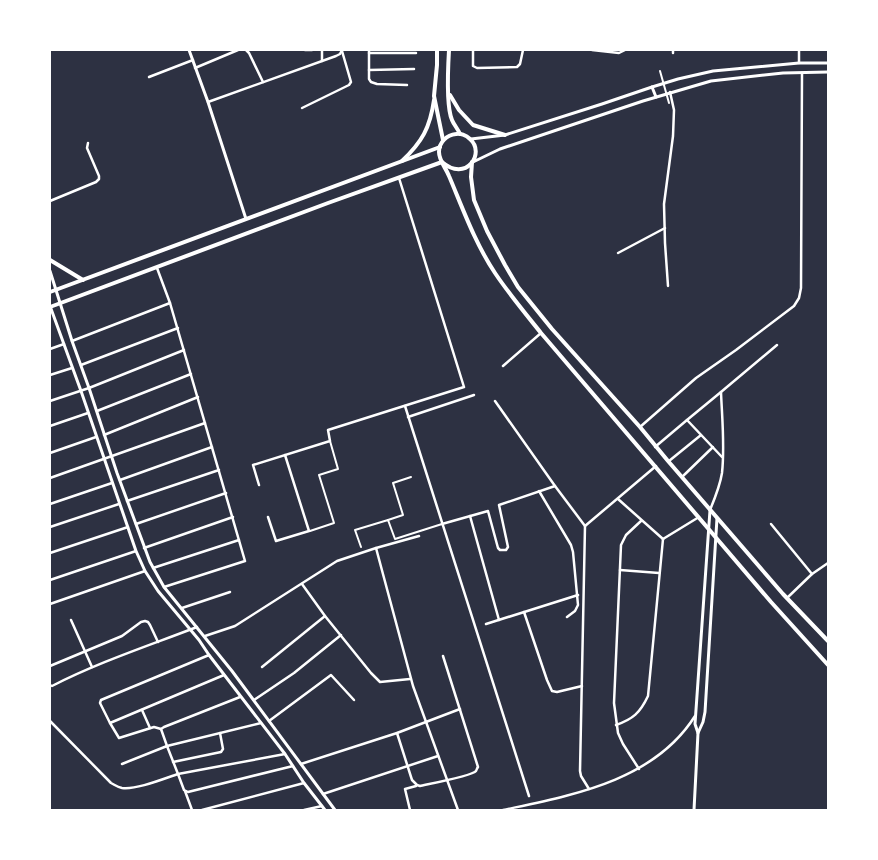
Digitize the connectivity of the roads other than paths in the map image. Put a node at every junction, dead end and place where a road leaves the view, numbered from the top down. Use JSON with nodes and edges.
{"nodes":[{"id":1,"x":189,"y":50,"type":"edge"},
{"id":2,"x":238,"y":50,"type":"edge"},
{"id":3,"x":246,"y":50,"type":"edge"},
{"id":4,"x":305,"y":50,"type":"edge"},
{"id":5,"x":312,"y":50,"type":"edge"},
{"id":6,"x":322,"y":50,"type":"edge"},
{"id":7,"x":342,"y":50,"type":"edge"},
{"id":8,"x":437,"y":50,"type":"edge"},
{"id":9,"x":449,"y":50,"type":"edge"},
{"id":10,"x":473,"y":50,"type":"edge"},
{"id":11,"x":523,"y":50,"type":"edge"},
{"id":12,"x":592,"y":50,"type":"edge"},
{"id":13,"x":625,"y":50,"type":"edge"},
{"id":14,"x":799,"y":50,"type":"edge"},
{"id":15,"x":369,"y":52,"type":"edge"},
{"id":16,"x":416,"y":53,"type":"dead end"},
{"id":17,"x":193,"y":60,"type":"junction"},
{"id":18,"x":322,"y":61,"type":"junction"},
{"id":19,"x":798,"y":63,"type":"junction"},
{"id":20,"x":828,"y":63,"type":"edge"},
{"id":21,"x":196,"y":68,"type":"junction"},
{"id":22,"x":414,"y":69,"type":"dead end"},
{"id":23,"x":369,"y":70,"type":"junction"},
{"id":24,"x":660,"y":71,"type":"dead end"},
{"id":25,"x":802,"y":72,"type":"junction"},
{"id":26,"x":828,"y":72,"type":"edge"},
{"id":27,"x":149,"y":78,"type":"dead end"},
{"id":28,"x":263,"y":82,"type":"junction"},
{"id":29,"x":407,"y":85,"type":"dead end"},
{"id":30,"x":652,"y":87,"type":"junction"},
{"id":31,"x":670,"y":92,"type":"junction"},
{"id":32,"x":449,"y":94,"type":"junction"},
{"id":33,"x":434,"y":96,"type":"junction"},
{"id":34,"x":656,"y":97,"type":"junction"},
{"id":35,"x":208,"y":102,"type":"junction"},
{"id":36,"x":669,"y":103,"type":"dead end"},
{"id":37,"x":302,"y":108,"type":"dead end"},
{"id":38,"x":460,"y":134,"type":"junction"},
{"id":39,"x":505,"y":134,"type":"junction"},
{"id":40,"x":471,"y":139,"type":"junction"},
{"id":41,"x":443,"y":140,"type":"junction"},
{"id":42,"x":88,"y":143,"type":"dead end"},
{"id":43,"x":440,"y":147,"type":"junction"},
{"id":44,"x":400,"y":162,"type":"junction"},
{"id":45,"x":442,"y":162,"type":"junction"},
{"id":46,"x":472,"y":162,"type":"junction"},
{"id":47,"x":399,"y":178,"type":"junction"},
{"id":48,"x":50,"y":201,"type":"edge"},
{"id":49,"x":246,"y":219,"type":"junction"},
{"id":50,"x":665,"y":228,"type":"junction"},
{"id":51,"x":618,"y":253,"type":"dead end"},
{"id":52,"x":50,"y":260,"type":"edge"},
{"id":53,"x":156,"y":267,"type":"junction"},
{"id":54,"x":50,"y":271,"type":"edge"},
{"id":55,"x":83,"y":280,"type":"junction"},
{"id":56,"x":668,"y":286,"type":"dead end"},
{"id":57,"x":57,"y":290,"type":"junction"},
{"id":58,"x":50,"y":292,"type":"edge"},
{"id":59,"x":60,"y":303,"type":"junction"},
{"id":60,"x":170,"y":303,"type":"junction"},
{"id":61,"x":50,"y":307,"type":"edge"},
{"id":62,"x":178,"y":328,"type":"junction"},
{"id":63,"x":541,"y":333,"type":"junction"},
{"id":64,"x":72,"y":341,"type":"junction"},
{"id":65,"x":64,"y":344,"type":"junction"},
{"id":66,"x":777,"y":345,"type":"dead end"},
{"id":67,"x":50,"y":348,"type":"edge"},
{"id":68,"x":184,"y":350,"type":"junction"},
{"id":69,"x":80,"y":365,"type":"junction"},
{"id":70,"x":503,"y":366,"type":"dead end"},
{"id":71,"x":72,"y":368,"type":"junction"},
{"id":72,"x":191,"y":374,"type":"junction"},
{"id":73,"x":50,"y":375,"type":"edge"},
{"id":74,"x":89,"y":388,"type":"junction"},
{"id":75,"x":81,"y":391,"type":"junction"},
{"id":76,"x":721,"y":392,"type":"junction"},
{"id":77,"x":474,"y":396,"type":"dead end"},
{"id":78,"x":198,"y":397,"type":"junction"},
{"id":79,"x":50,"y":401,"type":"edge"},
{"id":80,"x":495,"y":401,"type":"dead end"},
{"id":81,"x":405,"y":406,"type":"junction"},
{"id":82,"x":96,"y":411,"type":"junction"},
{"id":83,"x":88,"y":413,"type":"junction"},
{"id":84,"x":408,"y":417,"type":"junction"},
{"id":85,"x":687,"y":420,"type":"junction"},
{"id":86,"x":205,"y":423,"type":"junction"},
{"id":87,"x":50,"y":426,"type":"edge"},
{"id":88,"x":640,"y":427,"type":"junction"},
{"id":89,"x":104,"y":435,"type":"junction"},
{"id":90,"x":700,"y":435,"type":"junction"},
{"id":91,"x":96,"y":437,"type":"junction"},
{"id":92,"x":330,"y":441,"type":"junction"},
{"id":93,"x":655,"y":446,"type":"junction"},
{"id":94,"x":212,"y":447,"type":"junction"},
{"id":95,"x":713,"y":448,"type":"junction"},
{"id":96,"x":50,"y":453,"type":"edge"},
{"id":97,"x":285,"y":455,"type":"junction"},
{"id":98,"x":112,"y":456,"type":"junction"},
{"id":99,"x":723,"y":458,"type":"junction"},
{"id":100,"x":103,"y":459,"type":"junction"},
{"id":101,"x":668,"y":461,"type":"junction"},
{"id":102,"x":656,"y":466,"type":"junction"},
{"id":103,"x":219,"y":470,"type":"junction"},
{"id":104,"x":411,"y":477,"type":"dead end"},
{"id":105,"x":682,"y":477,"type":"junction"},
{"id":106,"x":50,"y":478,"type":"edge"},
{"id":107,"x":120,"y":480,"type":"junction"},
{"id":108,"x":112,"y":483,"type":"junction"},
{"id":109,"x":259,"y":485,"type":"dead end"},
{"id":110,"x":555,"y":486,"type":"junction"},
{"id":111,"x":539,"y":492,"type":"junction"},
{"id":112,"x":226,"y":493,"type":"junction"},
{"id":113,"x":618,"y":499,"type":"junction"},
{"id":114,"x":127,"y":501,"type":"junction"},
{"id":115,"x":50,"y":504,"type":"edge"},
{"id":116,"x":119,"y":504,"type":"junction"},
{"id":117,"x":710,"y":510,"type":"junction"},
{"id":118,"x":470,"y":516,"type":"junction"},
{"id":119,"x":268,"y":517,"type":"dead end"},
{"id":120,"x":698,"y":517,"type":"junction"},
{"id":121,"x":233,"y":518,"type":"junction"},
{"id":122,"x":717,"y":518,"type":"junction"},
{"id":123,"x":388,"y":520,"type":"junction"},
{"id":124,"x":641,"y":521,"type":"junction"},
{"id":125,"x":136,"y":524,"type":"junction"},
{"id":126,"x":442,"y":524,"type":"junction"},
{"id":127,"x":771,"y":524,"type":"dead end"},
{"id":128,"x":585,"y":526,"type":"junction"},
{"id":129,"x":128,"y":527,"type":"junction"},
{"id":130,"x":50,"y":528,"type":"edge"},
{"id":131,"x":709,"y":529,"type":"junction"},
{"id":132,"x":309,"y":531,"type":"junction"},
{"id":133,"x":419,"y":536,"type":"dead end"},
{"id":134,"x":716,"y":537,"type":"junction"},
{"id":135,"x":663,"y":539,"type":"junction"},
{"id":136,"x":239,"y":540,"type":"junction"},
{"id":137,"x":361,"y":547,"type":"dead end"},
{"id":138,"x":144,"y":548,"type":"junction"},
{"id":139,"x":376,"y":548,"type":"junction"},
{"id":140,"x":136,"y":551,"type":"junction"},
{"id":141,"x":50,"y":553,"type":"edge"},
{"id":142,"x":828,"y":563,"type":"edge"},
{"id":143,"x":153,"y":568,"type":"junction"},
{"id":144,"x":620,"y":570,"type":"junction"},
{"id":145,"x":145,"y":571,"type":"junction"},
{"id":146,"x":659,"y":573,"type":"junction"},
{"id":147,"x":812,"y":574,"type":"junction"},
{"id":148,"x":50,"y":580,"type":"edge"},
{"id":149,"x":302,"y":584,"type":"junction"},
{"id":150,"x":164,"y":587,"type":"junction"},
{"id":151,"x":230,"y":592,"type":"dead end"},
{"id":152,"x":578,"y":595,"type":"junction"},
{"id":153,"x":787,"y":598,"type":"junction"},
{"id":154,"x":50,"y":604,"type":"edge"},
{"id":155,"x":182,"y":608,"type":"junction"},
{"id":156,"x":524,"y":612,"type":"junction"},
{"id":157,"x":325,"y":616,"type":"junction"},
{"id":158,"x":567,"y":617,"type":"dead end"},
{"id":159,"x":71,"y":620,"type":"dead end"},
{"id":160,"x":499,"y":620,"type":"junction"},
{"id":161,"x":486,"y":624,"type":"dead end"},
{"id":162,"x":197,"y":627,"type":"junction"},
{"id":163,"x":190,"y":629,"type":"junction"},
{"id":164,"x":204,"y":636,"type":"junction"},
{"id":165,"x":341,"y":636,"type":"junction"},
{"id":166,"x":828,"y":641,"type":"edge"},
{"id":167,"x":158,"y":642,"type":"junction"},
{"id":168,"x":85,"y":651,"type":"junction"},
{"id":169,"x":209,"y":655,"type":"junction"},
{"id":170,"x":443,"y":656,"type":"dead end"},
{"id":171,"x":828,"y":665,"type":"edge"},
{"id":172,"x":50,"y":666,"type":"edge"},
{"id":173,"x":92,"y":667,"type":"junction"},
{"id":174,"x":262,"y":668,"type":"dead end"},
{"id":175,"x":224,"y":675,"type":"junction"},
{"id":176,"x":411,"y":678,"type":"junction"},
{"id":177,"x":51,"y":686,"type":"edge"},
{"id":178,"x":582,"y":686,"type":"junction"},
{"id":179,"x":240,"y":697,"type":"junction"},
{"id":180,"x":253,"y":700,"type":"junction"},
{"id":181,"x":354,"y":700,"type":"dead end"},
{"id":182,"x":460,"y":709,"type":"junction"},
{"id":183,"x":142,"y":710,"type":"junction"},
{"id":184,"x":695,"y":716,"type":"junction"},
{"id":185,"x":50,"y":721,"type":"edge"},
{"id":186,"x":269,"y":721,"type":"junction"},
{"id":187,"x":426,"y":722,"type":"junction"},
{"id":188,"x":110,"y":723,"type":"junction"},
{"id":189,"x":261,"y":723,"type":"junction"},
{"id":190,"x":616,"y":726,"type":"junction"},
{"id":191,"x":150,"y":728,"type":"junction"},
{"id":192,"x":161,"y":729,"type":"junction"},
{"id":193,"x":220,"y":733,"type":"junction"},
{"id":194,"x":397,"y":733,"type":"junction"},
{"id":195,"x":698,"y":733,"type":"junction"},
{"id":196,"x":167,"y":746,"type":"junction"},
{"id":197,"x":285,"y":754,"type":"junction"},
{"id":198,"x":438,"y":756,"type":"junction"},
{"id":199,"x":173,"y":762,"type":"junction"},
{"id":200,"x":122,"y":764,"type":"dead end"},
{"id":201,"x":301,"y":764,"type":"junction"},
{"id":202,"x":293,"y":766,"type":"junction"},
{"id":203,"x":408,"y":766,"type":"junction"},
{"id":204,"x":639,"y":769,"type":"junction"},
{"id":205,"x":178,"y":774,"type":"junction"},
{"id":206,"x":447,"y":780,"type":"junction"},
{"id":207,"x":304,"y":783,"type":"junction"},
{"id":208,"x":417,"y":785,"type":"junction"},
{"id":209,"x":589,"y":790,"type":"junction"},
{"id":210,"x":185,"y":791,"type":"junction"},
{"id":211,"x":323,"y":794,"type":"junction"},
{"id":212,"x":529,"y":796,"type":"dead end"},
{"id":213,"x":322,"y":806,"type":"junction"},
{"id":214,"x":192,"y":810,"type":"edge"},
{"id":215,"x":202,"y":810,"type":"edge"},
{"id":216,"x":304,"y":810,"type":"edge"},
{"id":217,"x":325,"y":810,"type":"edge"},
{"id":218,"x":335,"y":810,"type":"edge"},
{"id":219,"x":410,"y":810,"type":"edge"},
{"id":220,"x":458,"y":810,"type":"edge"},
{"id":221,"x":503,"y":810,"type":"edge"},
{"id":222,"x":694,"y":810,"type":"edge"}],
"edges":[{"from":1,"to":17,"type":"street"},
{"from":2,"to":21,"type":"street"},
{"from":3,"to":28,"type":"street"},
{"from":4,"to":5,"type":"street"},
{"from":6,"to":18,"type":"street"},
{"from":7,"to":18,"type":"street"},
{"from":7,"to":37,"type":"street"},
{"from":8,"to":33,"type":"main road"},
{"from":9,"to":32,"type":"main road"},
{"from":10,"to":11,"type":"street"},
{"from":12,"to":13,"type":"street"},
{"from":14,"to":19,"type":"street"},
{"from":15,"to":16,"type":"street"},
{"from":15,"to":23,"type":"street"},
{"from":17,"to":21,"type":"street"},
{"from":17,"to":27,"type":"street"},
{"from":18,"to":28,"type":"street"},
{"from":19,"to":20,"type":"street"},
{"from":19,"to":30,"type":"street"},
{"from":21,"to":35,"type":"street"},
{"from":22,"to":23,"type":"street"},
{"from":23,"to":29,"type":"street"},
{"from":24,"to":36,"type":"street"},
{"from":25,"to":26,"type":"street"},
{"from":25,"to":31,"type":"street"},
{"from":25,"to":88,"type":"street"},
{"from":28,"to":35,"type":"street"},
{"from":30,"to":34,"type":"street"},
{"from":30,"to":39,"type":"street"},
{"from":31,"to":34,"type":"street"},
{"from":31,"to":50,"type":"street"},
{"from":32,"to":38,"type":"main road"},
{"from":32,"to":39,"type":"main road"},
{"from":33,"to":41,"type":"main road"},
{"from":33,"to":44,"type":"main road"},
{"from":34,"to":46,"type":"street"},
{"from":35,"to":49,"type":"street"},
{"from":38,"to":40,"type":"main road"},
{"from":38,"to":41,"type":"main road"},
{"from":39,"to":40,"type":"street"},
{"from":40,"to":46,"type":"main road"},
{"from":41,"to":43,"type":"main road"},
{"from":42,"to":48,"type":"street"},
{"from":43,"to":44,"type":"main road"},
{"from":43,"to":45,"type":"main road"},
{"from":44,"to":49,"type":"main road"},
{"from":45,"to":46,"type":"main road"},
{"from":45,"to":47,"type":"main road"},
{"from":45,"to":63,"type":"main road"},
{"from":46,"to":88,"type":"main road"},
{"from":47,"to":53,"type":"main road"},
{"from":47,"to":81,"type":"street"},
{"from":49,"to":55,"type":"main road"},
{"from":50,"to":51,"type":"street"},
{"from":50,"to":56,"type":"street"},
{"from":52,"to":55,"type":"main road"},
{"from":53,"to":59,"type":"main road"},
{"from":53,"to":60,"type":"street"},
{"from":54,"to":57,"type":"street"},
{"from":55,"to":57,"type":"main road"},
{"from":57,"to":58,"type":"main road"},
{"from":57,"to":59,"type":"street"},
{"from":59,"to":61,"type":"main road"},
{"from":59,"to":64,"type":"street"},
{"from":60,"to":62,"type":"street"},
{"from":60,"to":64,"type":"street"},
{"from":61,"to":65,"type":"street"},
{"from":62,"to":68,"type":"street"},
{"from":62,"to":69,"type":"street"},
{"from":63,"to":70,"type":"street"},
{"from":63,"to":102,"type":"main road"},
{"from":64,"to":69,"type":"street"},
{"from":65,"to":67,"type":"street"},
{"from":65,"to":71,"type":"street"},
{"from":66,"to":76,"type":"street"},
{"from":68,"to":72,"type":"street"},
{"from":68,"to":74,"type":"street"},
{"from":69,"to":74,"type":"street"},
{"from":71,"to":73,"type":"street"},
{"from":71,"to":75,"type":"street"},
{"from":72,"to":78,"type":"street"},
{"from":72,"to":82,"type":"street"},
{"from":74,"to":75,"type":"street"},
{"from":74,"to":82,"type":"street"},
{"from":75,"to":79,"type":"street"},
{"from":75,"to":83,"type":"street"},
{"from":76,"to":85,"type":"street"},
{"from":76,"to":99,"type":"street"},
{"from":77,"to":84,"type":"street"},
{"from":78,"to":86,"type":"street"},
{"from":78,"to":89,"type":"street"},
{"from":80,"to":110,"type":"street"},
{"from":81,"to":84,"type":"street"},
{"from":81,"to":92,"type":"street"},
{"from":82,"to":89,"type":"street"},
{"from":83,"to":87,"type":"street"},
{"from":83,"to":91,"type":"street"},
{"from":84,"to":126,"type":"street"},
{"from":85,"to":90,"type":"street"},
{"from":85,"to":93,"type":"street"},
{"from":86,"to":94,"type":"street"},
{"from":86,"to":98,"type":"street"},
{"from":88,"to":93,"type":"main road"},
{"from":89,"to":98,"type":"street"},
{"from":90,"to":95,"type":"street"},
{"from":90,"to":101,"type":"street"},
{"from":91,"to":96,"type":"street"},
{"from":91,"to":100,"type":"street"},
{"from":92,"to":97,"type":"street"},
{"from":92,"to":132,"type":"street"},
{"from":93,"to":101,"type":"main road"},
{"from":94,"to":103,"type":"street"},
{"from":94,"to":107,"type":"street"},
{"from":95,"to":99,"type":"street"},
{"from":95,"to":105,"type":"street"},
{"from":97,"to":109,"type":"street"},
{"from":97,"to":132,"type":"street"},
{"from":98,"to":100,"type":"street"},
{"from":98,"to":107,"type":"street"},
{"from":99,"to":117,"type":"street"},
{"from":100,"to":106,"type":"street"},
{"from":100,"to":108,"type":"street"},
{"from":101,"to":105,"type":"main road"},
{"from":102,"to":113,"type":"street"},
{"from":102,"to":120,"type":"main road"},
{"from":103,"to":112,"type":"street"},
{"from":103,"to":114,"type":"street"},
{"from":104,"to":123,"type":"street"},
{"from":105,"to":117,"type":"main road"},
{"from":107,"to":114,"type":"street"},
{"from":108,"to":115,"type":"street"},
{"from":108,"to":116,"type":"street"},
{"from":110,"to":111,"type":"street"},
{"from":110,"to":128,"type":"street"},
{"from":111,"to":118,"type":"street"},
{"from":111,"to":152,"type":"street"},
{"from":112,"to":121,"type":"street"},
{"from":112,"to":125,"type":"street"},
{"from":113,"to":124,"type":"street"},
{"from":113,"to":128,"type":"street"},
{"from":114,"to":125,"type":"street"},
{"from":116,"to":129,"type":"street"},
{"from":116,"to":130,"type":"street"},
{"from":117,"to":122,"type":"main road"},
{"from":117,"to":131,"type":"street"},
{"from":118,"to":126,"type":"street"},
{"from":118,"to":160,"type":"street"},
{"from":119,"to":132,"type":"street"},
{"from":120,"to":131,"type":"main road"},
{"from":120,"to":135,"type":"street"},
{"from":121,"to":136,"type":"street"},
{"from":121,"to":138,"type":"street"},
{"from":122,"to":134,"type":"street"},
{"from":122,"to":153,"type":"main road"},
{"from":123,"to":126,"type":"street"},
{"from":123,"to":137,"type":"street"},
{"from":124,"to":135,"type":"street"},
{"from":124,"to":144,"type":"street"},
{"from":125,"to":138,"type":"street"},
{"from":126,"to":212,"type":"street"},
{"from":127,"to":147,"type":"street"},
{"from":128,"to":178,"type":"street"},
{"from":129,"to":140,"type":"street"},
{"from":129,"to":141,"type":"street"},
{"from":131,"to":134,"type":"main road"},
{"from":131,"to":184,"type":"street"},
{"from":133,"to":139,"type":"street"},
{"from":134,"to":171,"type":"main road"},
{"from":134,"to":195,"type":"street"},
{"from":135,"to":146,"type":"street"},
{"from":136,"to":143,"type":"street"},
{"from":136,"to":150,"type":"street"},
{"from":138,"to":143,"type":"street"},
{"from":139,"to":149,"type":"street"},
{"from":139,"to":176,"type":"street"},
{"from":140,"to":145,"type":"street"},
{"from":140,"to":148,"type":"street"},
{"from":142,"to":147,"type":"street"},
{"from":143,"to":150,"type":"street"},
{"from":144,"to":146,"type":"street"},
{"from":144,"to":190,"type":"street"},
{"from":145,"to":154,"type":"street"},
{"from":145,"to":163,"type":"street"},
{"from":146,"to":190,"type":"street"},
{"from":147,"to":153,"type":"street"},
{"from":149,"to":157,"type":"street"},
{"from":149,"to":164,"type":"street"},
{"from":150,"to":155,"type":"street"},
{"from":151,"to":155,"type":"street"},
{"from":152,"to":156,"type":"street"},
{"from":152,"to":158,"type":"street"},
{"from":153,"to":166,"type":"main road"},
{"from":155,"to":162,"type":"street"},
{"from":156,"to":160,"type":"street"},
{"from":156,"to":178,"type":"street"},
{"from":157,"to":165,"type":"street"},
{"from":157,"to":174,"type":"street"},
{"from":159,"to":168,"type":"street"},
{"from":160,"to":161,"type":"street"},
{"from":162,"to":163,"type":"street"},
{"from":162,"to":164,"type":"street"},
{"from":163,"to":167,"type":"street"},
{"from":163,"to":169,"type":"street"},
{"from":164,"to":180,"type":"street"},
{"from":165,"to":176,"type":"street"},
{"from":165,"to":180,"type":"street"},
{"from":167,"to":168,"type":"street"},
{"from":167,"to":173,"type":"street"},
{"from":168,"to":172,"type":"street"},
{"from":168,"to":173,"type":"street"},
{"from":169,"to":175,"type":"street"},
{"from":169,"to":188,"type":"street"},
{"from":170,"to":182,"type":"street"},
{"from":173,"to":177,"type":"street"},
{"from":175,"to":179,"type":"street"},
{"from":175,"to":183,"type":"street"},
{"from":176,"to":187,"type":"street"},
{"from":178,"to":209,"type":"street"},
{"from":179,"to":189,"type":"street"},
{"from":179,"to":192,"type":"street"},
{"from":180,"to":186,"type":"street"},
{"from":181,"to":186,"type":"street"},
{"from":182,"to":187,"type":"street"},
{"from":182,"to":206,"type":"street"},
{"from":183,"to":188,"type":"street"},
{"from":183,"to":191,"type":"street"},
{"from":184,"to":195,"type":"street"},
{"from":184,"to":204,"type":"street"},
{"from":185,"to":205,"type":"street"},
{"from":186,"to":201,"type":"street"},
{"from":187,"to":194,"type":"street"},
{"from":187,"to":198,"type":"street"},
{"from":188,"to":191,"type":"street"},
{"from":189,"to":193,"type":"street"},
{"from":189,"to":197,"type":"street"},
{"from":190,"to":204,"type":"street"},
{"from":191,"to":192,"type":"street"},
{"from":192,"to":196,"type":"street"},
{"from":193,"to":196,"type":"street"},
{"from":193,"to":199,"type":"street"},
{"from":194,"to":201,"type":"street"},
{"from":194,"to":203,"type":"street"},
{"from":195,"to":222,"type":"street"},
{"from":196,"to":199,"type":"street"},
{"from":196,"to":200,"type":"street"},
{"from":197,"to":202,"type":"street"},
{"from":197,"to":205,"type":"street"},
{"from":198,"to":203,"type":"street"},
{"from":198,"to":206,"type":"street"},
{"from":199,"to":205,"type":"street"},
{"from":201,"to":211,"type":"street"},
{"from":202,"to":207,"type":"street"},
{"from":202,"to":210,"type":"street"},
{"from":203,"to":208,"type":"street"},
{"from":203,"to":211,"type":"street"},
{"from":204,"to":209,"type":"street"},
{"from":205,"to":210,"type":"street"},
{"from":206,"to":208,"type":"street"},
{"from":206,"to":220,"type":"street"},
{"from":207,"to":213,"type":"street"},
{"from":207,"to":215,"type":"street"},
{"from":208,"to":219,"type":"street"},
{"from":209,"to":221,"type":"street"},
{"from":210,"to":214,"type":"street"},
{"from":211,"to":218,"type":"street"},
{"from":213,"to":216,"type":"street"},
{"from":213,"to":217,"type":"street"}]}
